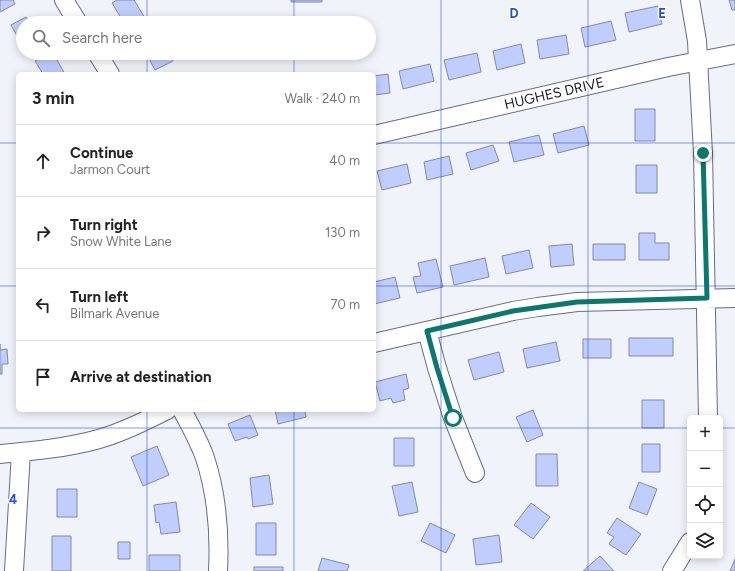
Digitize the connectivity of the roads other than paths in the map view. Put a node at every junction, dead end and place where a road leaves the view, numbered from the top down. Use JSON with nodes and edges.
{"nodes":[{"id":1,"x":64,"y":0,"type":"edge"},
{"id":2,"x":690,"y":0,"type":"edge"},
{"id":3,"x":74,"y":16,"type":"edge"},
{"id":4,"x":735,"y":54,"type":"edge"},
{"id":5,"x":101,"y":60,"type":"edge"},
{"id":6,"x":698,"y":62,"type":"junction"},
{"id":7,"x":109,"y":72,"type":"edge"},
{"id":8,"x":376,"y":135,"type":"edge"},
{"id":9,"x":707,"y":298,"type":"junction"},
{"id":10,"x":735,"y":298,"type":"edge"},
{"id":11,"x":427,"y":331,"type":"junction"},
{"id":12,"x":376,"y":343,"type":"edge"},
{"id":13,"x":163,"y":412,"type":"edge"},
{"id":14,"x":183,"y":412,"type":"edge"},
{"id":15,"x":708,"y":415,"type":"edge"},
{"id":16,"x":21,"y":452,"type":"junction"},
{"id":17,"x":0,"y":454,"type":"edge"},
{"id":18,"x":475,"y":473,"type":"dead end"},
{"id":19,"x":687,"y":547,"type":"edge"},
{"id":20,"x":14,"y":571,"type":"edge"},
{"id":21,"x":218,"y":571,"type":"edge"},
{"id":22,"x":672,"y":571,"type":"edge"}],
"edges":[{"from":1,"to":3,"type":"street"},
{"from":2,"to":6,"type":"street"},
{"from":4,"to":6,"type":"street","name":"HUGHES DRIVE"},
{"from":5,"to":7,"type":"street"},
{"from":6,"to":8,"type":"street","name":"HUGHES DRIVE"},
{"from":6,"to":9,"type":"street"},
{"from":9,"to":10,"type":"street"},
{"from":9,"to":11,"type":"street"},
{"from":9,"to":15,"type":"street"},
{"from":11,"to":12,"type":"street"},
{"from":11,"to":18,"type":"street"},
{"from":13,"to":16,"type":"street"},
{"from":14,"to":21,"type":"street"},
{"from":16,"to":17,"type":"street"},
{"from":16,"to":20,"type":"street"},
{"from":19,"to":22,"type":"street"}]}
